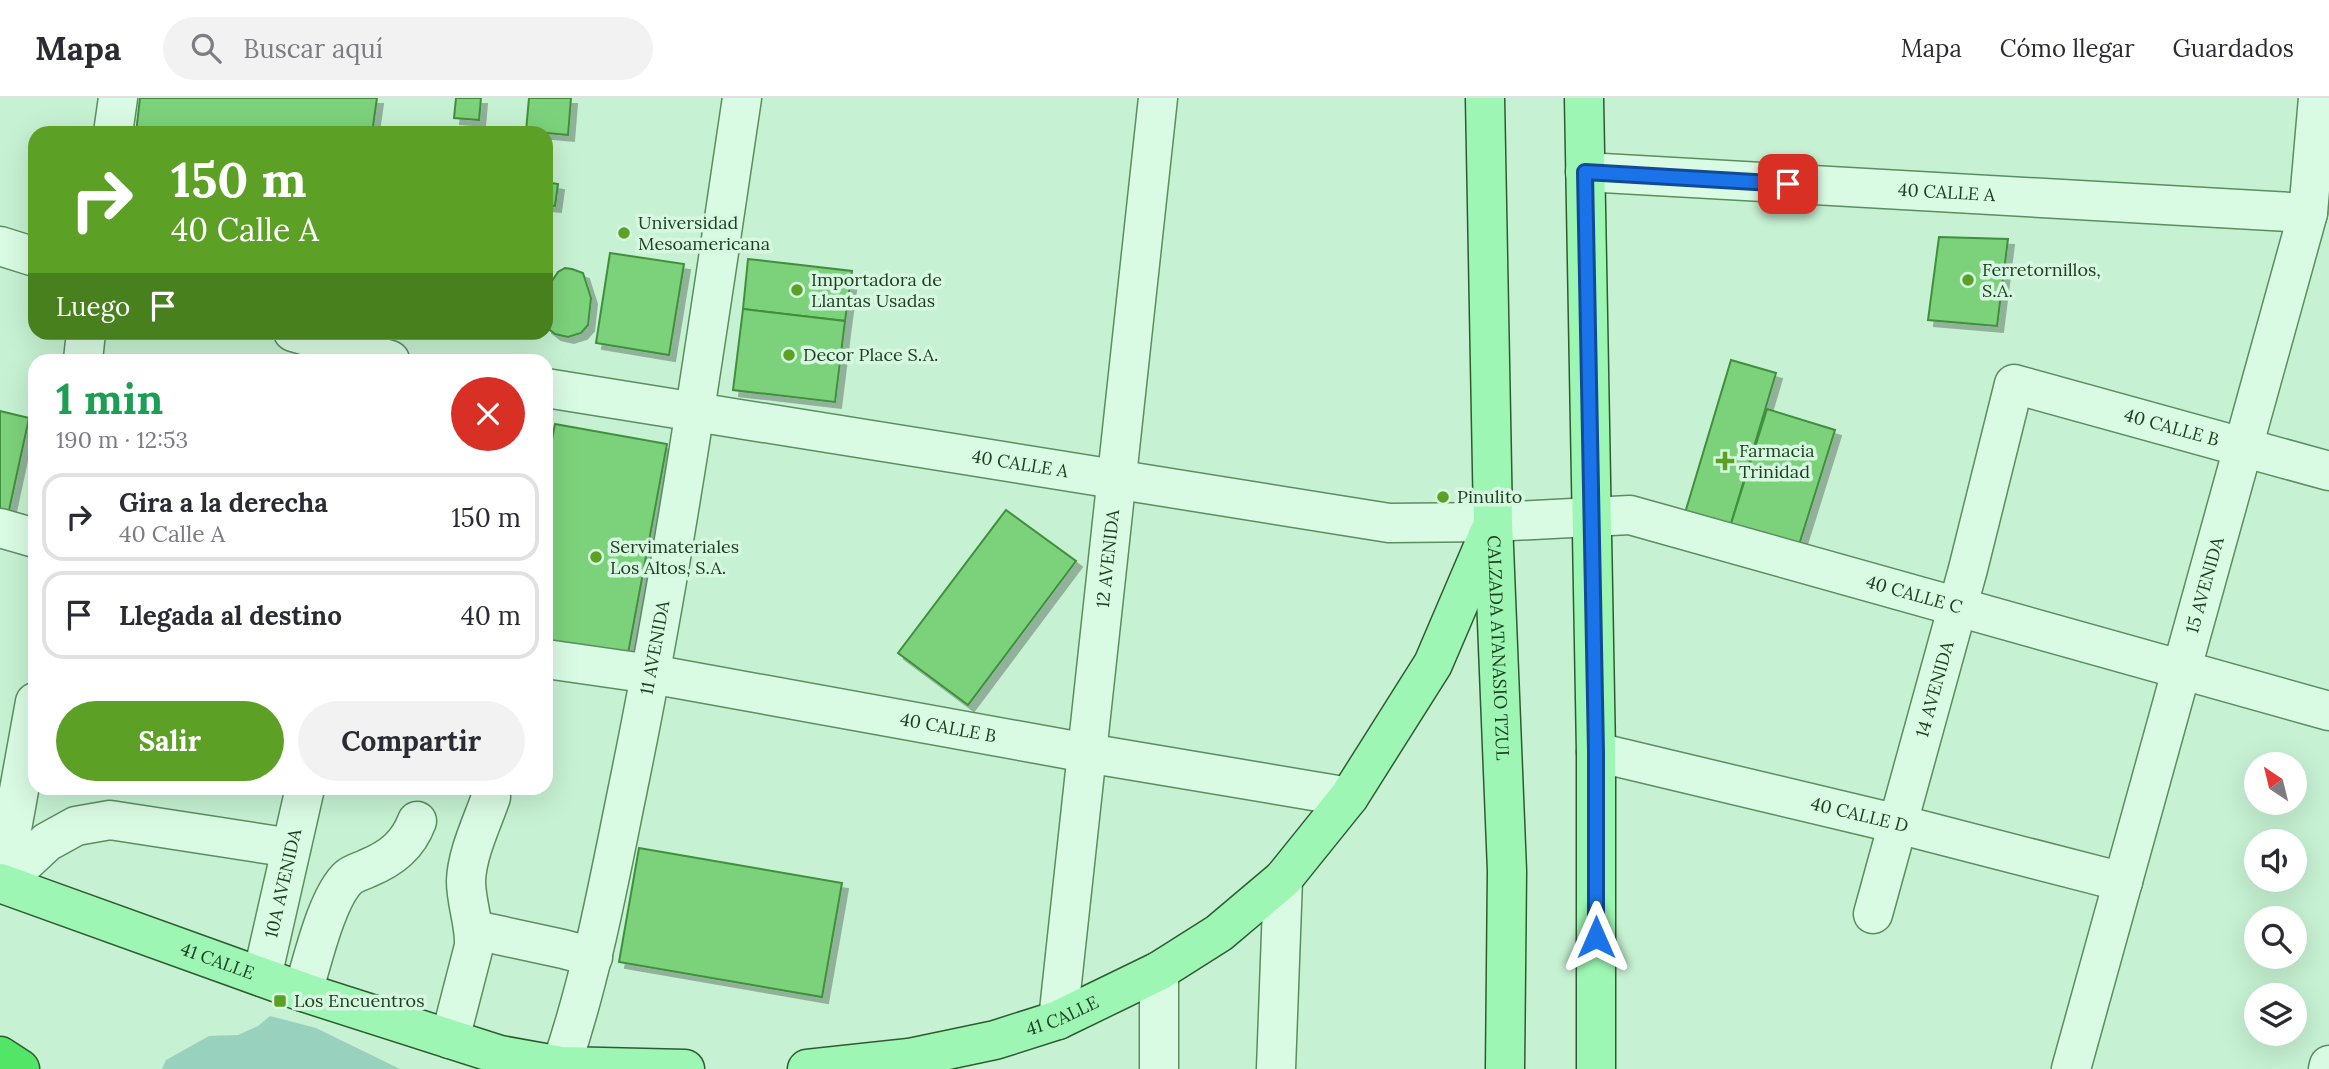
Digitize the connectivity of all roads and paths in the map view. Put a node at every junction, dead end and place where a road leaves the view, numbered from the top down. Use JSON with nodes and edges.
{"nodes":[{"id":1,"x":118,"y":98,"type":"edge"},
{"id":2,"x":742,"y":98,"type":"edge"},
{"id":3,"x":1158,"y":98,"type":"edge"},
{"id":4,"x":1485,"y":98,"type":"edge"},
{"id":5,"x":1584,"y":98,"type":"edge"},
{"id":6,"x":2318,"y":98,"type":"edge"},
{"id":7,"x":114,"y":126,"type":"edge"},
{"id":8,"x":1585,"y":172,"type":"junction"},
{"id":9,"x":2308,"y":213,"type":"junction"},
{"id":10,"x":0,"y":246,"type":"edge"},
{"id":11,"x":28,"y":255,"type":"edge"},
{"id":12,"x":321,"y":340,"type":"edge"},
{"id":13,"x":369,"y":354,"type":"edge"},
{"id":14,"x":2014,"y":384,"type":"joint"},
{"id":15,"x":553,"y":388,"type":"edge"},
{"id":16,"x":695,"y":413,"type":"junction"},
{"id":17,"x":2243,"y":447,"type":"junction"},
{"id":18,"x":2329,"y":471,"type":"edge"},
{"id":19,"x":1116,"y":479,"type":"junction"},
{"id":20,"x":1592,"y":517,"type":"junction"},
{"id":21,"x":1493,"y":522,"type":"junction"},
{"id":22,"x":0,"y":528,"type":"edge"},
{"id":23,"x":28,"y":536,"type":"edge"},
{"id":24,"x":1957,"y":607,"type":"junction"},
{"id":25,"x":553,"y":660,"type":"edge"},
{"id":26,"x":2182,"y":670,"type":"junction"},
{"id":27,"x":651,"y":674,"type":"junction"},
{"id":28,"x":2329,"y":711,"type":"edge"},
{"id":29,"x":28,"y":739,"type":"edge"},
{"id":30,"x":1596,"y":752,"type":"junction"},
{"id":31,"x":1087,"y":753,"type":"junction"},
{"id":32,"x":303,"y":795,"type":"edge"},
{"id":33,"x":491,"y":797,"type":"dead end"},
{"id":34,"x":1349,"y":797,"type":"junction"},
{"id":35,"x":416,"y":821,"type":"dead end"},
{"id":36,"x":1898,"y":824,"type":"junction"},
{"id":37,"x":291,"y":848,"type":"junction"},
{"id":38,"x":1283,"y":879,"type":"junction"},
{"id":39,"x":2123,"y":882,"type":"junction"},
{"id":40,"x":1,"y":884,"type":"edge"},
{"id":41,"x":1873,"y":914,"type":"dead end"},
{"id":42,"x":475,"y":930,"type":"junction"},
{"id":43,"x":593,"y":957,"type":"junction"},
{"id":44,"x":1159,"y":971,"type":"junction"},
{"id":45,"x":262,"y":977,"type":"junction"},
{"id":46,"x":303,"y":992,"type":"junction"},
{"id":47,"x":1058,"y":1020,"type":"junction"},
{"id":48,"x":450,"y":1040,"type":"junction"},
{"id":49,"x":0,"y":1056,"type":"edge"},
{"id":50,"x":561,"y":1068,"type":"edge"},
{"id":51,"x":20,"y":1069,"type":"edge"},
{"id":52,"x":685,"y":1069,"type":"edge"},
{"id":53,"x":807,"y":1069,"type":"edge"},
{"id":54,"x":1159,"y":1069,"type":"edge"},
{"id":55,"x":1276,"y":1069,"type":"edge"},
{"id":56,"x":1505,"y":1069,"type":"edge"},
{"id":57,"x":1596,"y":1069,"type":"edge"},
{"id":58,"x":2071,"y":1069,"type":"edge"}],
"edges":[{"from":1,"to":7,"type":"street"},
{"from":2,"to":16,"type":"street","name":"11 AVENIDA"},
{"from":3,"to":19,"type":"street","name":"12 AVENIDA"},
{"from":4,"to":21,"type":"main road","name":"CALZADA ATANASIO TZUL"},
{"from":5,"to":8,"type":"main road"},
{"from":6,"to":9,"type":"street","name":"15 AVENIDA"},
{"from":8,"to":9,"type":"street","name":"40 CALLE A"},
{"from":8,"to":20,"type":"main road"},
{"from":9,"to":17,"type":"street","name":"15 AVENIDA"},
{"from":10,"to":11,"type":"street"},
{"from":12,"to":13,"type":"street"},
{"from":14,"to":17,"type":"street","name":"40 CALLE B"},
{"from":14,"to":24,"type":"street","name":"14 AVENIDA"},
{"from":15,"to":16,"type":"street","name":"40 CALLE A"},
{"from":16,"to":19,"type":"street","name":"40 CALLE A"},
{"from":16,"to":27,"type":"street","name":"11 AVENIDA"},
{"from":17,"to":18,"type":"street","name":"40 CALLE B"},
{"from":17,"to":26,"type":"street","name":"15 AVENIDA"},
{"from":19,"to":21,"type":"street","name":"40 CALLE A"},
{"from":19,"to":31,"type":"street","name":"12 AVENIDA"},
{"from":20,"to":21,"type":"street","name":"40 CALLE C"},
{"from":20,"to":24,"type":"street","name":"40 CALLE C"},
{"from":20,"to":30,"type":"main road"},
{"from":21,"to":34,"type":"main road","name":"41 CALLE"},
{"from":21,"to":56,"type":"main road","name":"CALZADA ATANASIO TZUL"},
{"from":22,"to":23,"type":"street"},
{"from":24,"to":26,"type":"street","name":"40 CALLE C"},
{"from":24,"to":36,"type":"street","name":"14 AVENIDA"},
{"from":25,"to":27,"type":"street","name":"40 CALLE B"},
{"from":26,"to":28,"type":"street","name":"40 CALLE C"},
{"from":26,"to":39,"type":"street","name":"15 AVENIDA"},
{"from":27,"to":31,"type":"street","name":"40 CALLE B"},
{"from":27,"to":43,"type":"street","name":"11 AVENIDA"},
{"from":29,"to":40,"type":"street"},
{"from":30,"to":36,"type":"street","name":"40 CALLE D"},
{"from":30,"to":57,"type":"main road"},
{"from":31,"to":34,"type":"street","name":"40 CALLE B"},
{"from":31,"to":47,"type":"street","name":"12 AVENIDA"},
{"from":32,"to":37,"type":"street","name":"10A AVENIDA"},
{"from":33,"to":42,"type":"street"},
{"from":34,"to":38,"type":"main road","name":"41 CALLE"},
{"from":35,"to":46,"type":"street"},
{"from":36,"to":39,"type":"street","name":"40 CALLE D"},
{"from":36,"to":41,"type":"street","name":"14 AVENIDA"},
{"from":37,"to":40,"type":"street"},
{"from":37,"to":45,"type":"street","name":"10A AVENIDA"},
{"from":38,"to":44,"type":"main road","name":"41 CALLE"},
{"from":38,"to":55,"type":"street"},
{"from":39,"to":58,"type":"street","name":"15 AVENIDA"},
{"from":40,"to":45,"type":"main road","name":"41 CALLE"},
{"from":42,"to":43,"type":"street"},
{"from":42,"to":48,"type":"street"},
{"from":43,"to":50,"type":"street","name":"11 AVENIDA"},
{"from":44,"to":47,"type":"main road","name":"41 CALLE"},
{"from":44,"to":54,"type":"street"},
{"from":45,"to":46,"type":"main road","name":"41 CALLE"},
{"from":46,"to":48,"type":"main road","name":"41 CALLE"},
{"from":47,"to":53,"type":"main road","name":"41 CALLE"},
{"from":48,"to":50,"type":"main road","name":"41 CALLE"},
{"from":49,"to":51,"type":"highway"},
{"from":50,"to":52,"type":"main road","name":"41 CALLE"}]}
